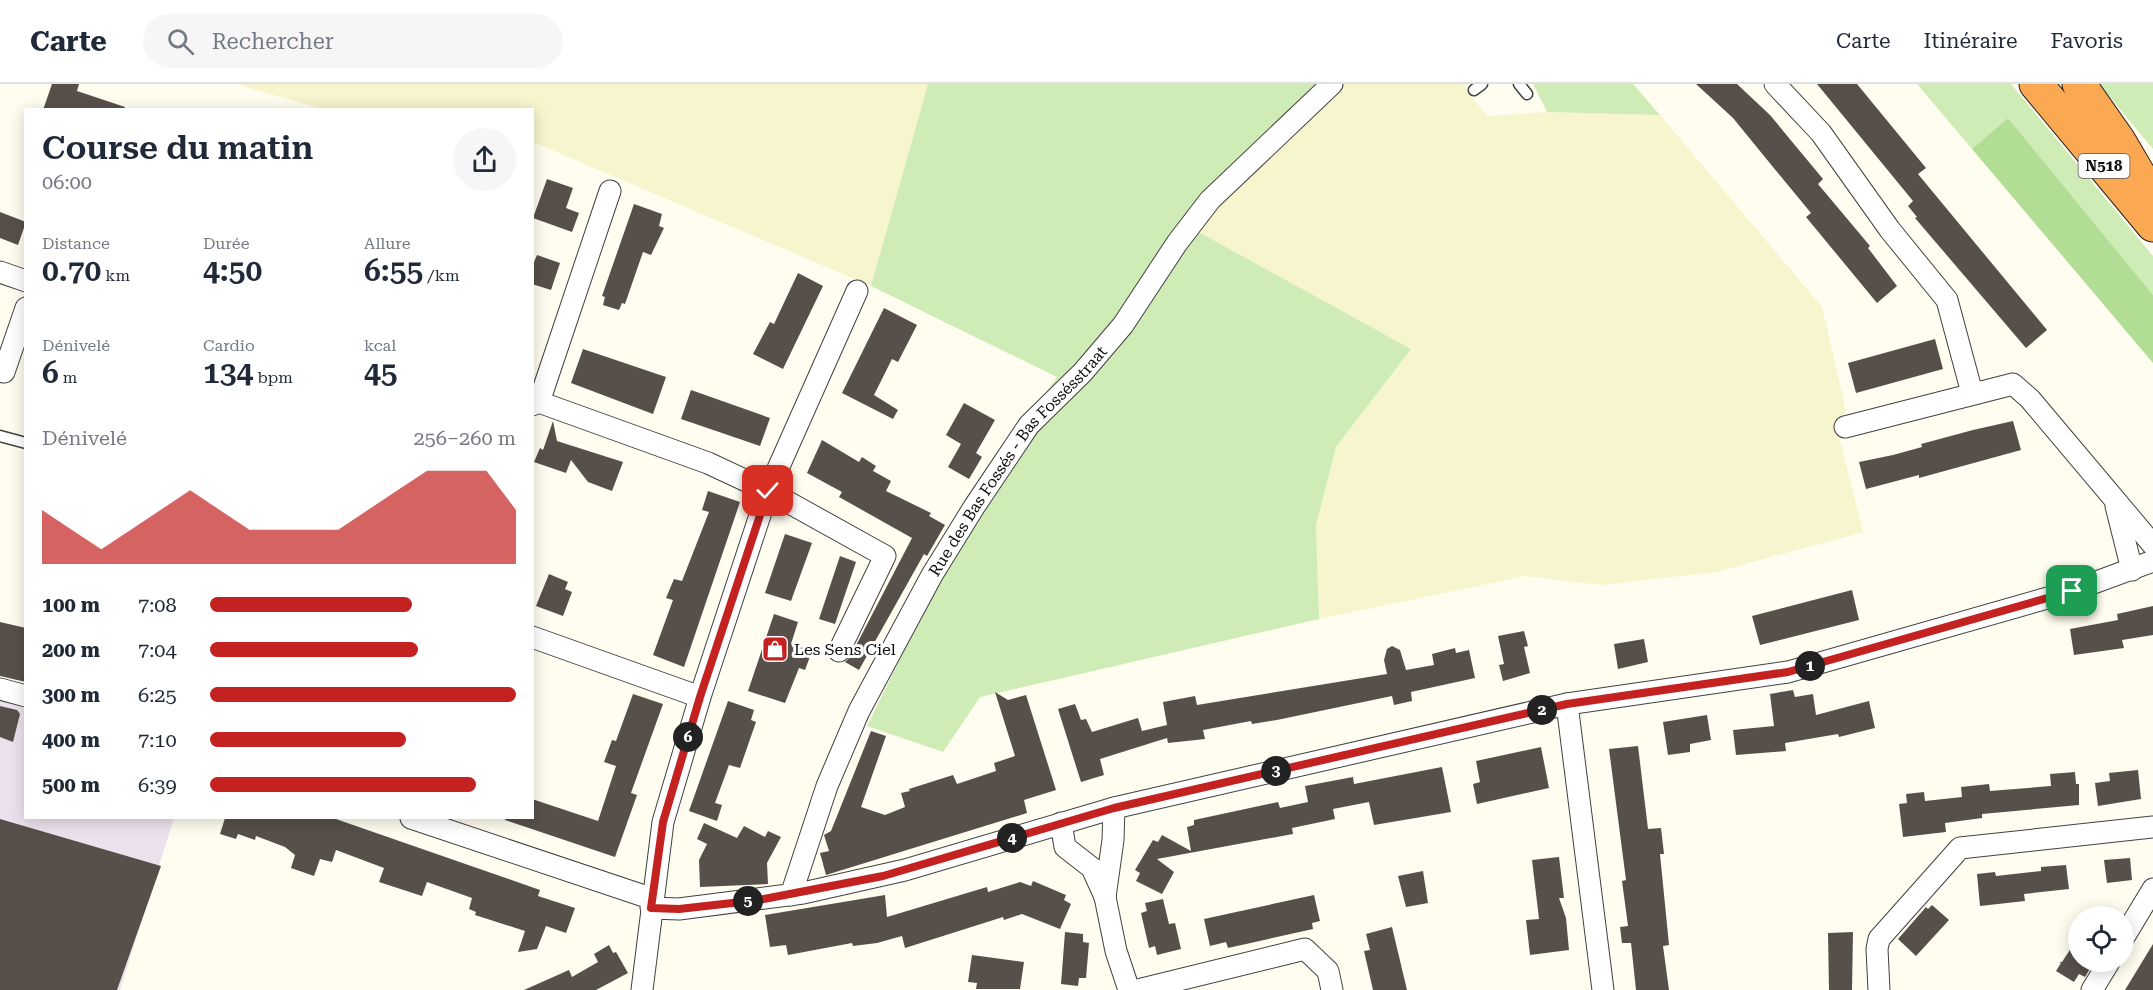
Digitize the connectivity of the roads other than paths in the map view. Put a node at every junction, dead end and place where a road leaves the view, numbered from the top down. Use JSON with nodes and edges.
{"nodes":[{"id":1,"x":1332,"y":84,"type":"edge"},
{"id":2,"x":1519,"y":84,"type":"edge"},
{"id":3,"x":1775,"y":84,"type":"edge"},
{"id":4,"x":2036,"y":84,"type":"edge"},
{"id":5,"x":2079,"y":84,"type":"edge"},
{"id":6,"x":1527,"y":94,"type":"dead end"},
{"id":7,"x":610,"y":191,"type":"dead end"},
{"id":8,"x":2153,"y":199,"type":"edge"},
{"id":9,"x":2153,"y":225,"type":"edge"},
{"id":10,"x":0,"y":272,"type":"edge"},
{"id":11,"x":24,"y":280,"type":"edge"},
{"id":12,"x":857,"y":291,"type":"dead end"},
{"id":13,"x":24,"y":314,"type":"edge"},
{"id":14,"x":2,"y":376,"type":"edge"},
{"id":15,"x":1972,"y":393,"type":"junction"},
{"id":16,"x":536,"y":404,"type":"edge"},
{"id":17,"x":1845,"y":428,"type":"dead end"},
{"id":18,"x":0,"y":436,"type":"edge"},
{"id":19,"x":24,"y":442,"type":"edge"},
{"id":20,"x":768,"y":491,"type":"junction"},
{"id":21,"x":2115,"y":502,"type":"junction"},
{"id":22,"x":2153,"y":546,"type":"edge"},
{"id":23,"x":2153,"y":561,"type":"edge"},
{"id":24,"x":2132,"y":570,"type":"junction"},
{"id":25,"x":534,"y":638,"type":"edge"},
{"id":26,"x":839,"y":651,"type":"dead end"},
{"id":27,"x":0,"y":689,"type":"edge"},
{"id":28,"x":24,"y":695,"type":"edge"},
{"id":29,"x":700,"y":697,"type":"junction"},
{"id":30,"x":1567,"y":704,"type":"junction"},
{"id":31,"x":1114,"y":808,"type":"junction"},
{"id":32,"x":414,"y":819,"type":"edge"},
{"id":33,"x":1061,"y":823,"type":"junction"},
{"id":34,"x":2153,"y":827,"type":"edge"},
{"id":35,"x":2153,"y":889,"type":"edge"},
{"id":36,"x":791,"y":895,"type":"junction"},
{"id":37,"x":1105,"y":897,"type":"junction"},
{"id":38,"x":652,"y":904,"type":"junction"},
{"id":39,"x":2134,"y":920,"type":"edge"},
{"id":40,"x":2103,"y":972,"type":"edge"},
{"id":41,"x":642,"y":990,"type":"edge"},
{"id":42,"x":1128,"y":990,"type":"edge"},
{"id":43,"x":1138,"y":990,"type":"edge"},
{"id":44,"x":1332,"y":990,"type":"edge"},
{"id":45,"x":1603,"y":990,"type":"edge"},
{"id":46,"x":1879,"y":990,"type":"edge"},
{"id":47,"x":2092,"y":990,"type":"edge"}],
"edges":[{"from":1,"to":36,"type":"street","name":"Rue des Bas Fossés - Bas Fossésstraat"},
{"from":2,"to":6,"type":"lane"},
{"from":3,"to":15,"type":"street"},
{"from":4,"to":9,"type":"highway","number":"N518"},
{"from":5,"to":8,"type":"highway","number":"N518"},
{"from":7,"to":16,"type":"street"},
{"from":10,"to":11,"type":"street"},
{"from":12,"to":20,"type":"street"},
{"from":13,"to":14,"type":"street"},
{"from":15,"to":17,"type":"street"},
{"from":15,"to":21,"type":"street"},
{"from":16,"to":20,"type":"street"},
{"from":18,"to":19,"type":"lane"},
{"from":20,"to":26,"type":"street"},
{"from":20,"to":29,"type":"street"},
{"from":21,"to":22,"type":"street"},
{"from":21,"to":24,"type":"street"},
{"from":23,"to":24,"type":"street"},
{"from":24,"to":30,"type":"street"},
{"from":25,"to":29,"type":"street"},
{"from":27,"to":28,"type":"street"},
{"from":29,"to":38,"type":"street"},
{"from":30,"to":31,"type":"street"},
{"from":30,"to":45,"type":"street"},
{"from":31,"to":33,"type":"street"},
{"from":31,"to":37,"type":"street"},
{"from":32,"to":38,"type":"street"},
{"from":33,"to":36,"type":"street"},
{"from":33,"to":37,"type":"street"},
{"from":34,"to":46,"type":"street"},
{"from":35,"to":39,"type":"street"},
{"from":36,"to":38,"type":"street"},
{"from":37,"to":42,"type":"street"},
{"from":38,"to":41,"type":"street"},
{"from":40,"to":47,"type":"street"},
{"from":43,"to":44,"type":"street"}]}
